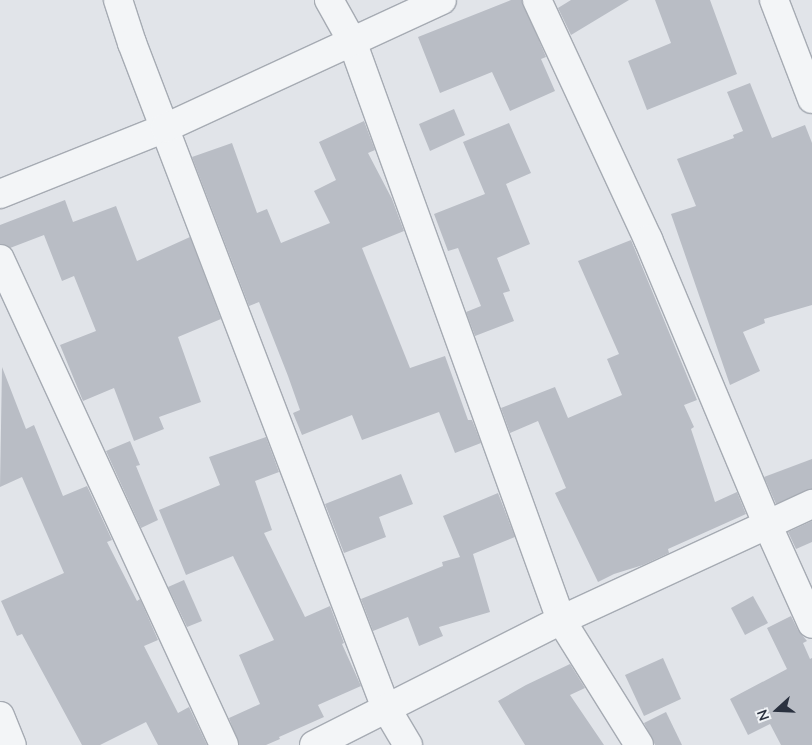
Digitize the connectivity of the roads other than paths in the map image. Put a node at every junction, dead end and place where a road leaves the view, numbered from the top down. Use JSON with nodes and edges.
{"nodes":[{"id":1,"x":118,"y":0,"type":"edge"},
{"id":2,"x":329,"y":0,"type":"edge"},
{"id":3,"x":442,"y":0,"type":"edge"},
{"id":4,"x":536,"y":0,"type":"edge"},
{"id":5,"x":774,"y":0,"type":"edge"},
{"id":6,"x":352,"y":41,"type":"junction"},
{"id":7,"x":812,"y":99,"type":"edge"},
{"id":8,"x":165,"y":128,"type":"junction"},
{"id":9,"x":0,"y":194,"type":"edge"},
{"id":10,"x":0,"y":259,"type":"edge"},
{"id":11,"x":812,"y":504,"type":"edge"},
{"id":12,"x":768,"y":526,"type":"junction"},
{"id":13,"x":561,"y":620,"type":"junction"},
{"id":14,"x":812,"y":624,"type":"edge"},
{"id":15,"x":386,"y":708,"type":"junction"},
{"id":16,"x":0,"y":716,"type":"edge"},
{"id":17,"x":12,"y":745,"type":"edge"},
{"id":18,"x":224,"y":745,"type":"edge"},
{"id":19,"x":314,"y":745,"type":"edge"},
{"id":20,"x":408,"y":745,"type":"edge"},
{"id":21,"x":639,"y":745,"type":"edge"}],
"edges":[{"from":1,"to":8,"type":"street"},
{"from":2,"to":6,"type":"street"},
{"from":3,"to":6,"type":"street"},
{"from":4,"to":12,"type":"street"},
{"from":5,"to":7,"type":"street"},
{"from":6,"to":8,"type":"street"},
{"from":6,"to":13,"type":"street"},
{"from":8,"to":9,"type":"street"},
{"from":8,"to":15,"type":"street"},
{"from":10,"to":18,"type":"street"},
{"from":11,"to":12,"type":"street"},
{"from":12,"to":13,"type":"street"},
{"from":12,"to":14,"type":"street"},
{"from":13,"to":15,"type":"street"},
{"from":13,"to":21,"type":"street"},
{"from":15,"to":19,"type":"street"},
{"from":15,"to":20,"type":"street"},
{"from":16,"to":17,"type":"street"}]}
